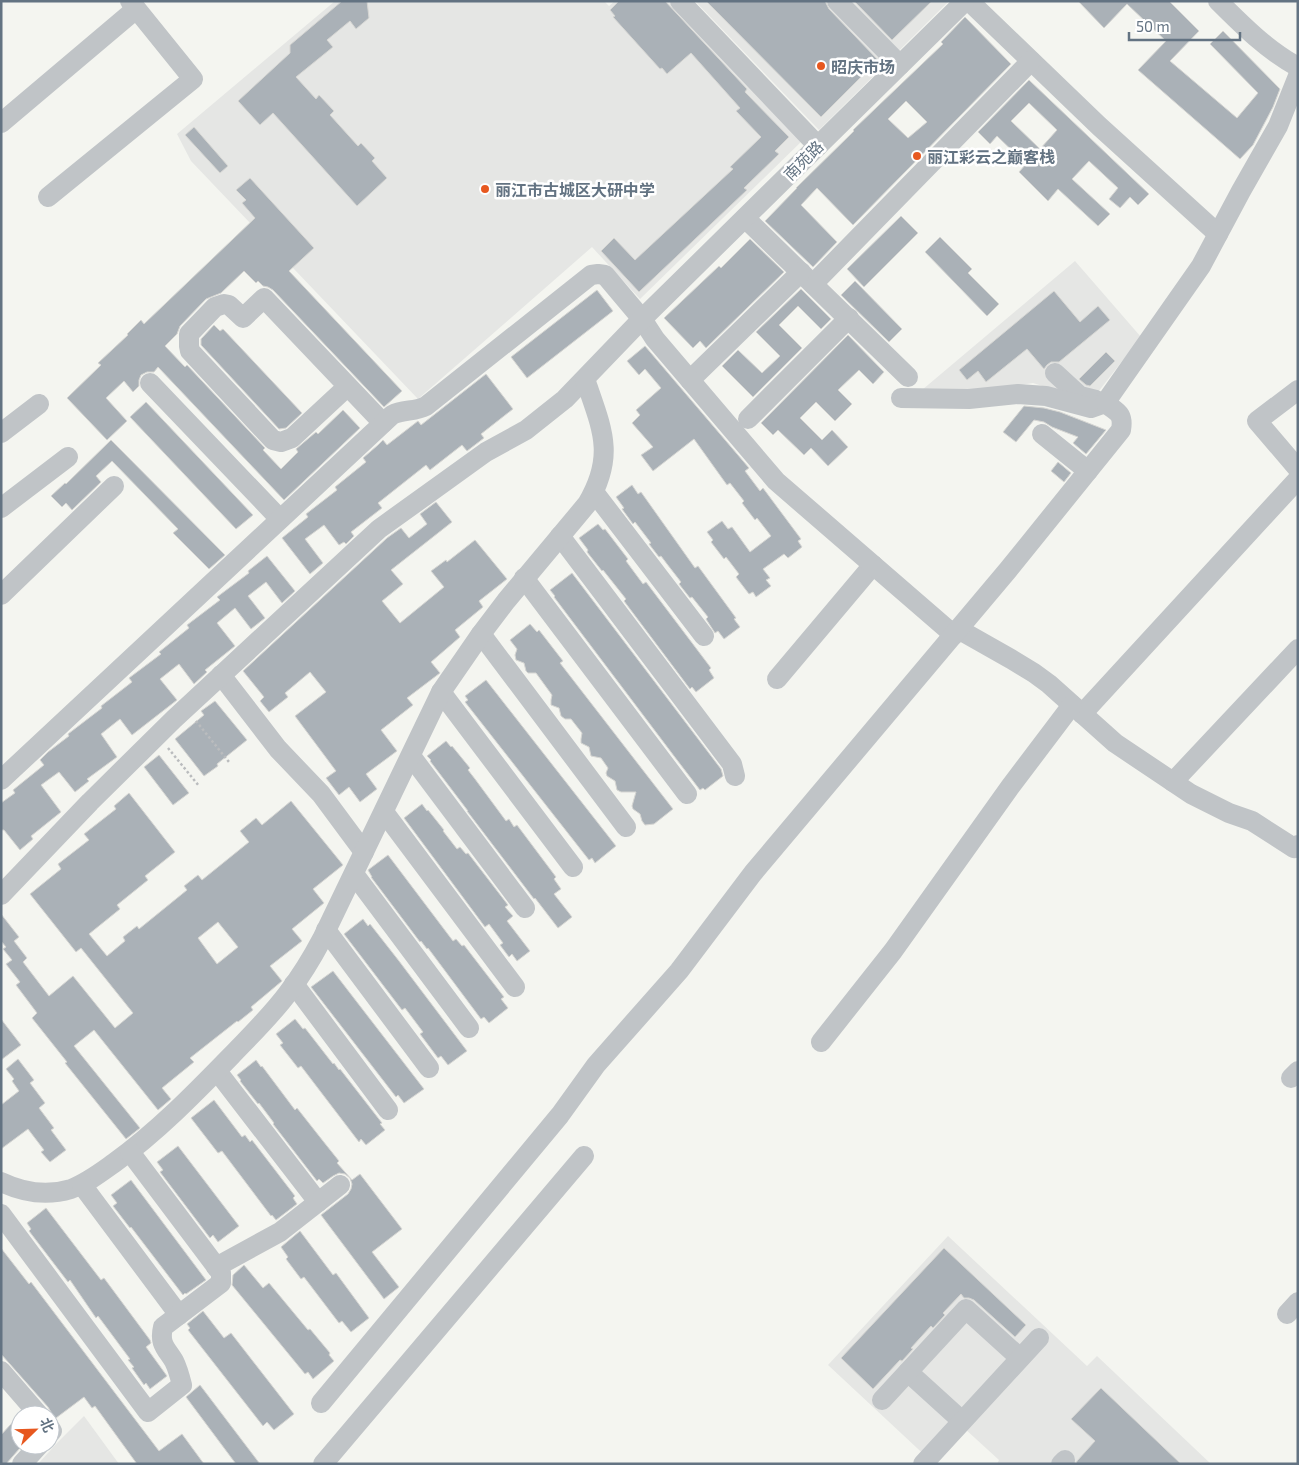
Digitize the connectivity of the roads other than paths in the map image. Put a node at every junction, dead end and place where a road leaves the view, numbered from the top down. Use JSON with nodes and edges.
{"nodes":[{"id":1,"x":680,"y":1,"type":"edge"},
{"id":2,"x":837,"y":1,"type":"edge"},
{"id":3,"x":967,"y":1,"type":"edge"},
{"id":4,"x":1218,"y":1,"type":"edge"},
{"id":5,"x":133,"y":5,"type":"edge"},
{"id":6,"x":1031,"y":61,"type":"junction"},
{"id":7,"x":900,"y":65,"type":"junction"},
{"id":8,"x":1298,"y":67,"type":"edge"},
{"id":9,"x":1298,"y":76,"type":"edge"},
{"id":10,"x":1,"y":123,"type":"edge"},
{"id":11,"x":818,"y":146,"type":"junction"},
{"id":12,"x":48,"y":197,"type":"dead end"},
{"id":13,"x":745,"y":218,"type":"junction"},
{"id":14,"x":1218,"y":234,"type":"junction"},
{"id":15,"x":807,"y":278,"type":"junction"},
{"id":16,"x":848,"y":318,"type":"junction"},
{"id":17,"x":642,"y":319,"type":"junction"},
{"id":18,"x":1055,"y":373,"type":"dead end"},
{"id":19,"x":908,"y":377,"type":"dead end"},
{"id":20,"x":585,"y":379,"type":"junction"},
{"id":21,"x":690,"y":380,"type":"junction"},
{"id":22,"x":150,"y":383,"type":"dead end"},
{"id":23,"x":348,"y":386,"type":"junction"},
{"id":24,"x":1298,"y":390,"type":"edge"},
{"id":25,"x":901,"y":398,"type":"dead end"},
{"id":26,"x":1105,"y":403,"type":"junction"},
{"id":27,"x":39,"y":404,"type":"dead end"},
{"id":28,"x":748,"y":419,"type":"dead end"},
{"id":29,"x":383,"y":423,"type":"junction"},
{"id":30,"x":1,"y":433,"type":"edge"},
{"id":31,"x":1042,"y":434,"type":"dead end"},
{"id":32,"x":68,"y":457,"type":"dead end"},
{"id":33,"x":1298,"y":470,"type":"edge"},
{"id":34,"x":1088,"y":472,"type":"junction"},
{"id":35,"x":1298,"y":479,"type":"edge"},
{"id":36,"x":114,"y":486,"type":"dead end"},
{"id":37,"x":594,"y":492,"type":"junction"},
{"id":38,"x":1,"y":508,"type":"edge"},
{"id":39,"x":280,"y":519,"type":"junction"},
{"id":40,"x":560,"y":536,"type":"junction"},
{"id":41,"x":873,"y":565,"type":"junction"},
{"id":42,"x":524,"y":578,"type":"junction"},
{"id":43,"x":1,"y":595,"type":"edge"},
{"id":44,"x":956,"y":632,"type":"junction"},
{"id":45,"x":481,"y":634,"type":"junction"},
{"id":46,"x":704,"y":636,"type":"dead end"},
{"id":47,"x":1298,"y":649,"type":"edge"},
{"id":48,"x":221,"y":675,"type":"junction"},
{"id":49,"x":777,"y":679,"type":"dead end"},
{"id":50,"x":441,"y":692,"type":"junction"},
{"id":51,"x":1077,"y":710,"type":"junction"},
{"id":52,"x":411,"y":756,"type":"junction"},
{"id":53,"x":735,"y":776,"type":"dead end"},
{"id":54,"x":1,"y":780,"type":"edge"},
{"id":55,"x":1173,"y":782,"type":"junction"},
{"id":56,"x":687,"y":794,"type":"dead end"},
{"id":57,"x":384,"y":812,"type":"junction"},
{"id":58,"x":626,"y":827,"type":"dead end"},
{"id":59,"x":1298,"y":845,"type":"edge"},
{"id":60,"x":364,"y":852,"type":"junction"},
{"id":61,"x":573,"y":867,"type":"dead end"},
{"id":62,"x":354,"y":874,"type":"junction"},
{"id":63,"x":4,"y":884,"type":"edge"},
{"id":64,"x":525,"y":908,"type":"dead end"},
{"id":65,"x":326,"y":930,"type":"junction"},
{"id":66,"x":294,"y":984,"type":"junction"},
{"id":67,"x":515,"y":987,"type":"dead end"},
{"id":68,"x":469,"y":1028,"type":"dead end"},
{"id":69,"x":821,"y":1042,"type":"dead end"},
{"id":70,"x":429,"y":1068,"type":"dead end"},
{"id":71,"x":216,"y":1071,"type":"junction"},
{"id":72,"x":388,"y":1110,"type":"dead end"},
{"id":73,"x":130,"y":1152,"type":"junction"},
{"id":74,"x":584,"y":1156,"type":"dead end"},
{"id":75,"x":1,"y":1182,"type":"edge"},
{"id":76,"x":82,"y":1185,"type":"junction"},
{"id":77,"x":340,"y":1185,"type":"dead end"},
{"id":78,"x":318,"y":1202,"type":"junction"},
{"id":79,"x":1,"y":1214,"type":"edge"},
{"id":80,"x":216,"y":1267,"type":"junction"},
{"id":81,"x":180,"y":1315,"type":"junction"},
{"id":82,"x":1039,"y":1338,"type":"dead end"},
{"id":83,"x":1020,"y":1358,"type":"junction"},
{"id":84,"x":1,"y":1370,"type":"edge"},
{"id":85,"x":908,"y":1372,"type":"junction"},
{"id":86,"x":882,"y":1400,"type":"dead end"},
{"id":87,"x":320,"y":1403,"type":"dead end"},
{"id":88,"x":31,"y":1405,"type":"edge"},
{"id":89,"x":962,"y":1421,"type":"junction"},
{"id":90,"x":323,"y":1464,"type":"edge"},
{"id":91,"x":922,"y":1464,"type":"edge"}],
"edges":[{"from":1,"to":11,"type":"street"},
{"from":2,"to":7,"type":"street"},
{"from":3,"to":6,"type":"street"},
{"from":3,"to":7,"type":"street","name":"南苑路"},
{"from":4,"to":8,"type":"street"},
{"from":5,"to":10,"type":"street"},
{"from":5,"to":12,"type":"street"},
{"from":6,"to":14,"type":"street"},
{"from":6,"to":15,"type":"street"},
{"from":7,"to":11,"type":"street","name":"南苑路"},
{"from":9,"to":14,"type":"street"},
{"from":11,"to":13,"type":"street","name":"南苑路"},
{"from":13,"to":15,"type":"street"},
{"from":13,"to":17,"type":"street","name":"南苑路"},
{"from":14,"to":26,"type":"street"},
{"from":15,"to":16,"type":"street"},
{"from":15,"to":21,"type":"street"},
{"from":16,"to":19,"type":"street"},
{"from":16,"to":28,"type":"street"},
{"from":17,"to":20,"type":"street","name":"南苑路"},
{"from":17,"to":21,"type":"street"},
{"from":17,"to":29,"type":"street"},
{"from":18,"to":26,"type":"street"},
{"from":20,"to":37,"type":"street"},
{"from":20,"to":48,"type":"street","name":"南苑路"},
{"from":21,"to":41,"type":"street"},
{"from":22,"to":39,"type":"street"},
{"from":23,"to":23,"type":"street"},
{"from":23,"to":29,"type":"street"},
{"from":24,"to":33,"type":"street"},
{"from":25,"to":26,"type":"street"},
{"from":26,"to":34,"type":"street"},
{"from":27,"to":30,"type":"street"},
{"from":29,"to":39,"type":"street"},
{"from":31,"to":34,"type":"street"},
{"from":32,"to":38,"type":"street"},
{"from":34,"to":44,"type":"street"},
{"from":35,"to":51,"type":"street"},
{"from":36,"to":43,"type":"street"},
{"from":37,"to":40,"type":"street"},
{"from":37,"to":46,"type":"street"},
{"from":39,"to":54,"type":"street"},
{"from":40,"to":42,"type":"street"},
{"from":40,"to":53,"type":"street"},
{"from":41,"to":44,"type":"street"},
{"from":41,"to":49,"type":"street"},
{"from":42,"to":45,"type":"street"},
{"from":42,"to":56,"type":"street"},
{"from":44,"to":51,"type":"street"},
{"from":44,"to":87,"type":"street"},
{"from":45,"to":50,"type":"street"},
{"from":45,"to":58,"type":"street"},
{"from":47,"to":55,"type":"street"},
{"from":48,"to":60,"type":"street"},
{"from":48,"to":63,"type":"street","name":"南苑路"},
{"from":50,"to":52,"type":"street"},
{"from":50,"to":61,"type":"street"},
{"from":51,"to":55,"type":"street"},
{"from":51,"to":69,"type":"street"},
{"from":52,"to":57,"type":"street"},
{"from":52,"to":64,"type":"street"},
{"from":55,"to":59,"type":"street"},
{"from":57,"to":60,"type":"street"},
{"from":57,"to":67,"type":"street"},
{"from":60,"to":62,"type":"street"},
{"from":62,"to":65,"type":"street"},
{"from":62,"to":68,"type":"street"},
{"from":65,"to":66,"type":"street"},
{"from":65,"to":70,"type":"street"},
{"from":66,"to":71,"type":"street"},
{"from":66,"to":72,"type":"street"},
{"from":71,"to":73,"type":"street"},
{"from":71,"to":78,"type":"street"},
{"from":73,"to":76,"type":"street"},
{"from":73,"to":80,"type":"street"},
{"from":74,"to":90,"type":"street"},
{"from":75,"to":76,"type":"street"},
{"from":76,"to":81,"type":"street"},
{"from":77,"to":78,"type":"street"},
{"from":78,"to":80,"type":"street"},
{"from":79,"to":81,"type":"street"},
{"from":80,"to":81,"type":"street"},
{"from":82,"to":83,"type":"street"},
{"from":83,"to":85,"type":"street"},
{"from":83,"to":89,"type":"street"},
{"from":84,"to":88,"type":"street"},
{"from":85,"to":86,"type":"street"},
{"from":85,"to":89,"type":"street"},
{"from":89,"to":91,"type":"street"}]}
